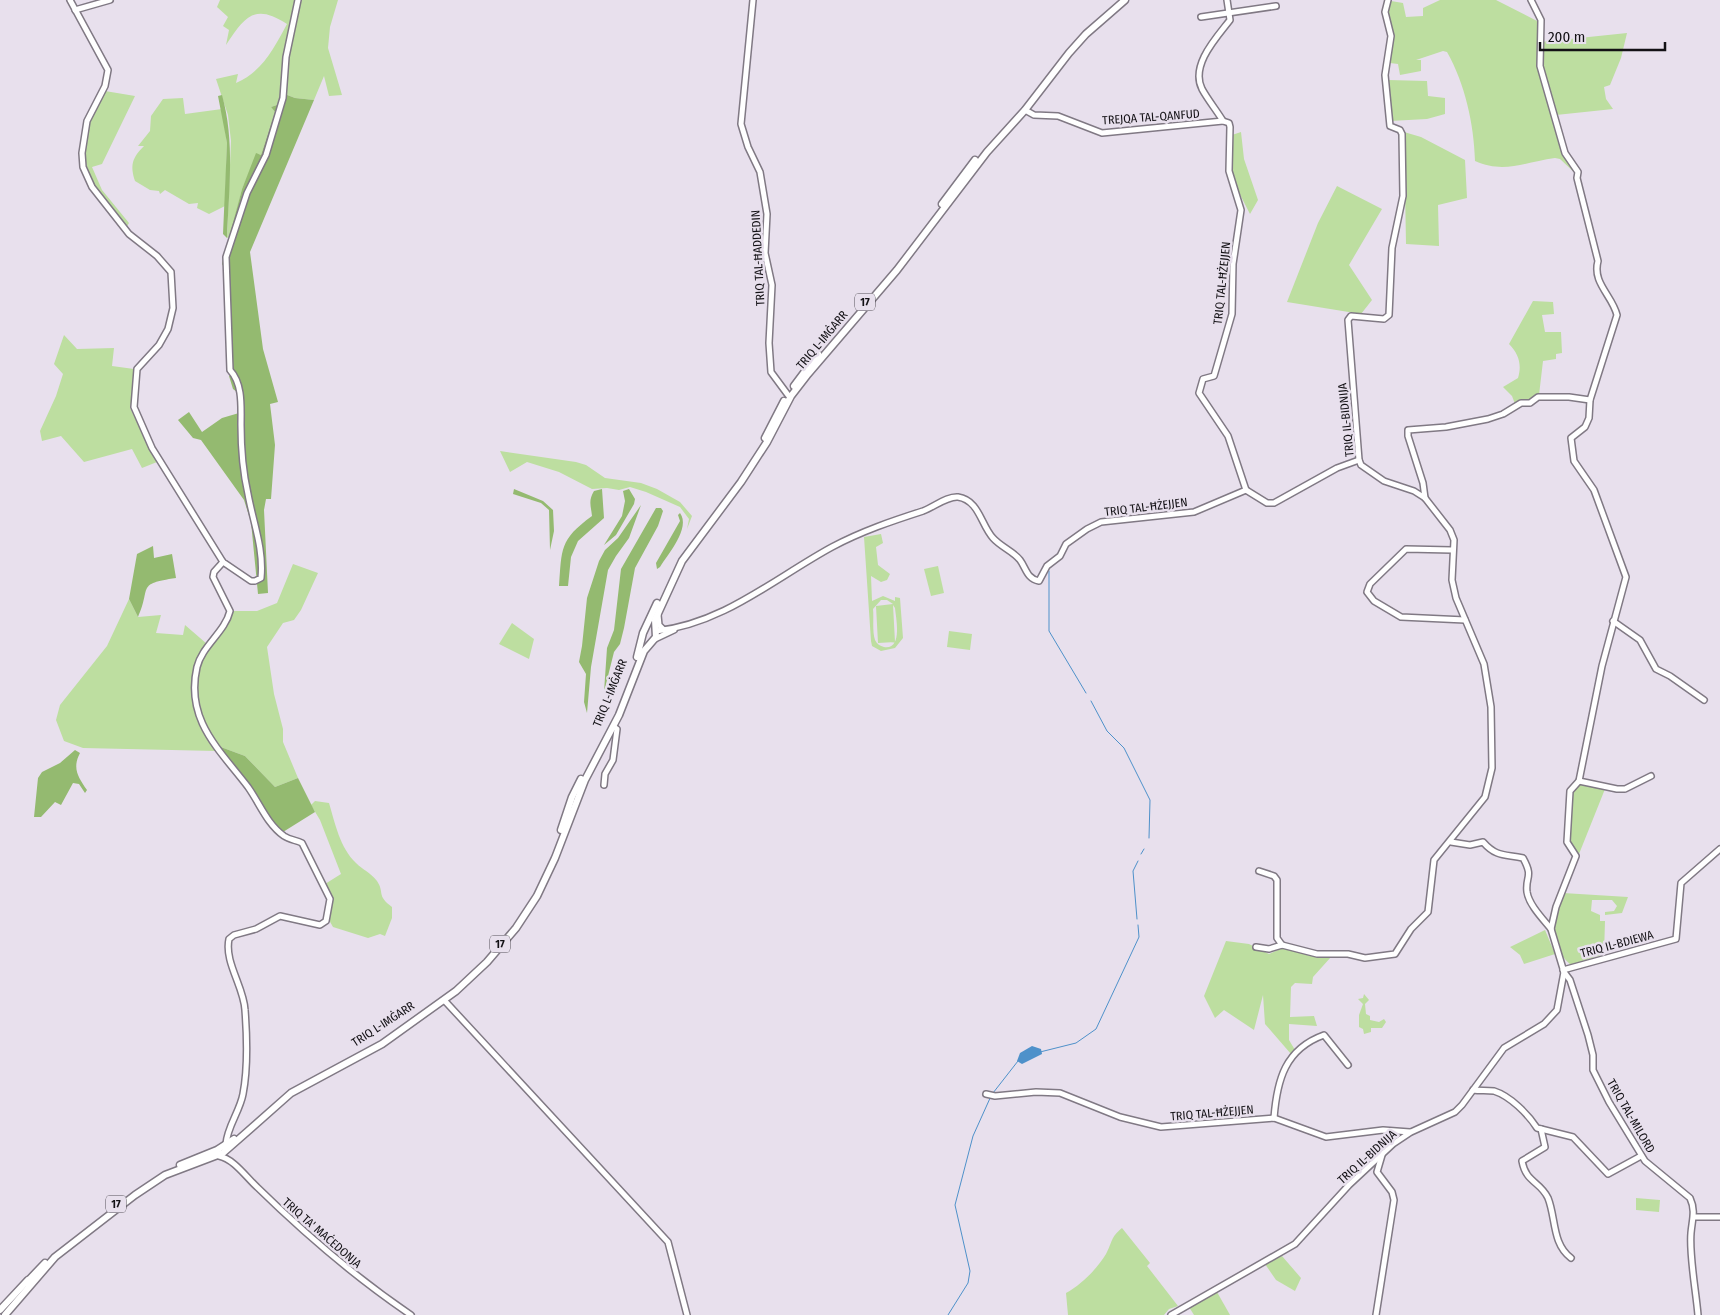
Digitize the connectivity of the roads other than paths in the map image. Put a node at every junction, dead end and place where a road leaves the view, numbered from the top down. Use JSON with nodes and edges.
{"nodes":[{"id":1,"x":70,"y":0,"type":"edge"},
{"id":2,"x":110,"y":0,"type":"edge"},
{"id":3,"x":298,"y":0,"type":"edge"},
{"id":4,"x":752,"y":0,"type":"edge"},
{"id":5,"x":1119,"y":0,"type":"edge"},
{"id":6,"x":1125,"y":0,"type":"edge"},
{"id":7,"x":1227,"y":0,"type":"edge"},
{"id":8,"x":1388,"y":0,"type":"edge"},
{"id":9,"x":1531,"y":0,"type":"edge"},
{"id":10,"x":1276,"y":6,"type":"dead end"},
{"id":11,"x":75,"y":10,"type":"junction"},
{"id":12,"x":1228,"y":12,"type":"junction"},
{"id":13,"x":1201,"y":17,"type":"dead end"},
{"id":14,"x":1024,"y":110,"type":"junction"},
{"id":15,"x":1223,"y":122,"type":"junction"},
{"id":16,"x":788,"y":395,"type":"junction"},
{"id":17,"x":1590,"y":400,"type":"junction"},
{"id":18,"x":1359,"y":460,"type":"junction"},
{"id":19,"x":1246,"y":490,"type":"junction"},
{"id":20,"x":1425,"y":498,"type":"junction"},
{"id":21,"x":1452,"y":550,"type":"junction"},
{"id":22,"x":222,"y":564,"type":"junction"},
{"id":23,"x":658,"y":614,"type":"junction"},
{"id":24,"x":1465,"y":620,"type":"junction"},
{"id":25,"x":1613,"y":621,"type":"junction"},
{"id":26,"x":681,"y":626,"type":"junction"},
{"id":27,"x":646,"y":628,"type":"junction"},
{"id":28,"x":656,"y":630,"type":"junction"},
{"id":29,"x":664,"y":630,"type":"junction"},
{"id":30,"x":643,"y":636,"type":"junction"},
{"id":31,"x":653,"y":640,"type":"junction"},
{"id":32,"x":1704,"y":700,"type":"dead end"},
{"id":33,"x":614,"y":727,"type":"junction"},
{"id":34,"x":1651,"y":776,"type":"dead end"},
{"id":35,"x":1579,"y":781,"type":"junction"},
{"id":36,"x":604,"y":785,"type":"dead end"},
{"id":37,"x":1451,"y":842,"type":"junction"},
{"id":38,"x":1720,"y":849,"type":"edge"},
{"id":39,"x":1259,"y":871,"type":"dead end"},
{"id":40,"x":1551,"y":929,"type":"junction"},
{"id":41,"x":1282,"y":945,"type":"junction"},
{"id":42,"x":1256,"y":947,"type":"dead end"},
{"id":43,"x":1563,"y":971,"type":"junction"},
{"id":44,"x":444,"y":1000,"type":"junction"},
{"id":45,"x":1348,"y":1065,"type":"dead end"},
{"id":46,"x":1473,"y":1090,"type":"junction"},
{"id":47,"x":986,"y":1094,"type":"dead end"},
{"id":48,"x":1274,"y":1118,"type":"junction"},
{"id":49,"x":1541,"y":1129,"type":"junction"},
{"id":50,"x":1411,"y":1132,"type":"junction"},
{"id":51,"x":226,"y":1147,"type":"junction"},
{"id":52,"x":1383,"y":1153,"type":"junction"},
{"id":53,"x":219,"y":1156,"type":"junction"},
{"id":54,"x":1641,"y":1156,"type":"junction"},
{"id":55,"x":227,"y":1159,"type":"junction"},
{"id":56,"x":1694,"y":1217,"type":"junction"},
{"id":57,"x":1720,"y":1217,"type":"edge"},
{"id":58,"x":1571,"y":1258,"type":"dead end"},
{"id":59,"x":35,"y":1272,"type":"junction"},
{"id":60,"x":0,"y":1310,"type":"edge"},
{"id":61,"x":0,"y":1315,"type":"edge"},
{"id":62,"x":7,"y":1315,"type":"edge"},
{"id":63,"x":411,"y":1315,"type":"edge"},
{"id":64,"x":688,"y":1315,"type":"edge"},
{"id":65,"x":1171,"y":1315,"type":"edge"},
{"id":66,"x":1376,"y":1315,"type":"edge"},
{"id":67,"x":1698,"y":1315,"type":"edge"}],
"edges":[{"from":1,"to":11,"type":"street"},
{"from":2,"to":11,"type":"street"},
{"from":3,"to":22,"type":"street"},
{"from":4,"to":16,"type":"street","name":"TRIQ TAL-ĦADDEDIN"},
{"from":5,"to":16,"type":"main road","name":"TRIQ L-IMĠARR","number":"17"},
{"from":6,"to":14,"type":"main road","name":"TRIQ L-IMĠARR","number":"17"},
{"from":7,"to":12,"type":"street"},
{"from":8,"to":18,"type":"street","name":"TRIQ IL-BIDNIJA"},
{"from":9,"to":17,"type":"street"},
{"from":10,"to":12,"type":"street"},
{"from":11,"to":22,"type":"street"},
{"from":12,"to":13,"type":"street"},
{"from":12,"to":15,"type":"street"},
{"from":14,"to":15,"type":"street","name":"TREJQA TAL-QANFUD"},
{"from":14,"to":23,"type":"main road","name":"TRIQ L-IMĠARR","number":"17"},
{"from":15,"to":19,"type":"street","name":"TRIQ TAL-ĦŻEJJEN"},
{"from":16,"to":27,"type":"main road","name":"TRIQ L-IMĠARR","number":"17"},
{"from":17,"to":20,"type":"street"},
{"from":17,"to":25,"type":"street"},
{"from":18,"to":19,"type":"street"},
{"from":18,"to":20,"type":"street","name":"TRIQ IL-BIDNIJA"},
{"from":19,"to":26,"type":"street","name":"TRIQ TAL-ĦŻEJJEN"},
{"from":20,"to":21,"type":"street","name":"TRIQ IL-BIDNIJA"},
{"from":21,"to":24,"type":"street","name":"TRIQ IL-BIDNIJA"},
{"from":21,"to":24,"type":"street"},
{"from":22,"to":51,"type":"street"},
{"from":23,"to":28,"type":"main road","name":"TRIQ L-IMĠARR","number":"17"},
{"from":23,"to":29,"type":"street"},
{"from":24,"to":37,"type":"street","name":"TRIQ IL-BIDNIJA"},
{"from":25,"to":32,"type":"street"},
{"from":25,"to":35,"type":"street"},
{"from":26,"to":29,"type":"street"},
{"from":26,"to":31,"type":"street"},
{"from":27,"to":28,"type":"main road"},
{"from":27,"to":30,"type":"main road","name":"TRIQ L-IMĠARR"},
{"from":28,"to":29,"type":"street"},
{"from":28,"to":31,"type":"main road","name":"TRIQ L-IMĠARR","number":"17"},
{"from":30,"to":31,"type":"main road"},
{"from":30,"to":51,"type":"main road","name":"TRIQ L-IMĠARR","number":"17"},
{"from":31,"to":33,"type":"main road","name":"TRIQ L-IMĠARR","number":"17"},
{"from":33,"to":36,"type":"street"},
{"from":33,"to":44,"type":"main road","name":"TRIQ L-IMĠARR","number":"17"},
{"from":34,"to":35,"type":"street"},
{"from":35,"to":40,"type":"street"},
{"from":37,"to":40,"type":"street"},
{"from":37,"to":41,"type":"street","name":"TRIQ IL-BIDNIJA"},
{"from":38,"to":43,"type":"street","name":"TRIQ IL-BDIEWA"},
{"from":39,"to":41,"type":"street"},
{"from":40,"to":43,"type":"street","name":"TRIQ TAL-MILORD"},
{"from":41,"to":42,"type":"street","name":"TRIQ IL-BIDNIJA"},
{"from":43,"to":46,"type":"street","name":"TRIQ IL-BIDNIJA"},
{"from":43,"to":54,"type":"street","name":"TRIQ TAL-MILORD"},
{"from":44,"to":51,"type":"main road","name":"TRIQ L-IMĠARR","number":"17"},
{"from":44,"to":64,"type":"street"},
{"from":45,"to":48,"type":"street"},
{"from":46,"to":49,"type":"street"},
{"from":46,"to":50,"type":"street","name":"TRIQ IL-BIDNIJA"},
{"from":47,"to":48,"type":"street","name":"TRIQ TAL-ĦŻEJJEN"},
{"from":48,"to":50,"type":"street","name":"TRIQ TAL-ĦŻEJJEN"},
{"from":49,"to":54,"type":"street"},
{"from":49,"to":58,"type":"street"},
{"from":50,"to":52,"type":"street","name":"TRIQ IL-BIDNIJA"},
{"from":51,"to":53,"type":"main road","name":"TRIQ L-IMĠARR","number":"17"},
{"from":51,"to":55,"type":"street"},
{"from":51,"to":59,"type":"main road","name":"TRIQ L-IMĠARR","number":"17"},
{"from":52,"to":65,"type":"street","name":"TRIQ IL-BIDNIJA"},
{"from":52,"to":66,"type":"street"},
{"from":53,"to":55,"type":"street"},
{"from":53,"to":62,"type":"main road","name":"TRIQ L-IMĠARR","number":"17"},
{"from":54,"to":56,"type":"street","name":"TRIQ TAL-MILORD"},
{"from":55,"to":63,"type":"street","name":"TRIQ TA' MAĊEDONJA"},
{"from":56,"to":57,"type":"street"},
{"from":56,"to":67,"type":"street","name":"TRIQ TAL-MILORD"},
{"from":59,"to":60,"type":"main road"},
{"from":59,"to":61,"type":"main road","name":"TRIQ L-IMĠARR","number":"17"}]}
